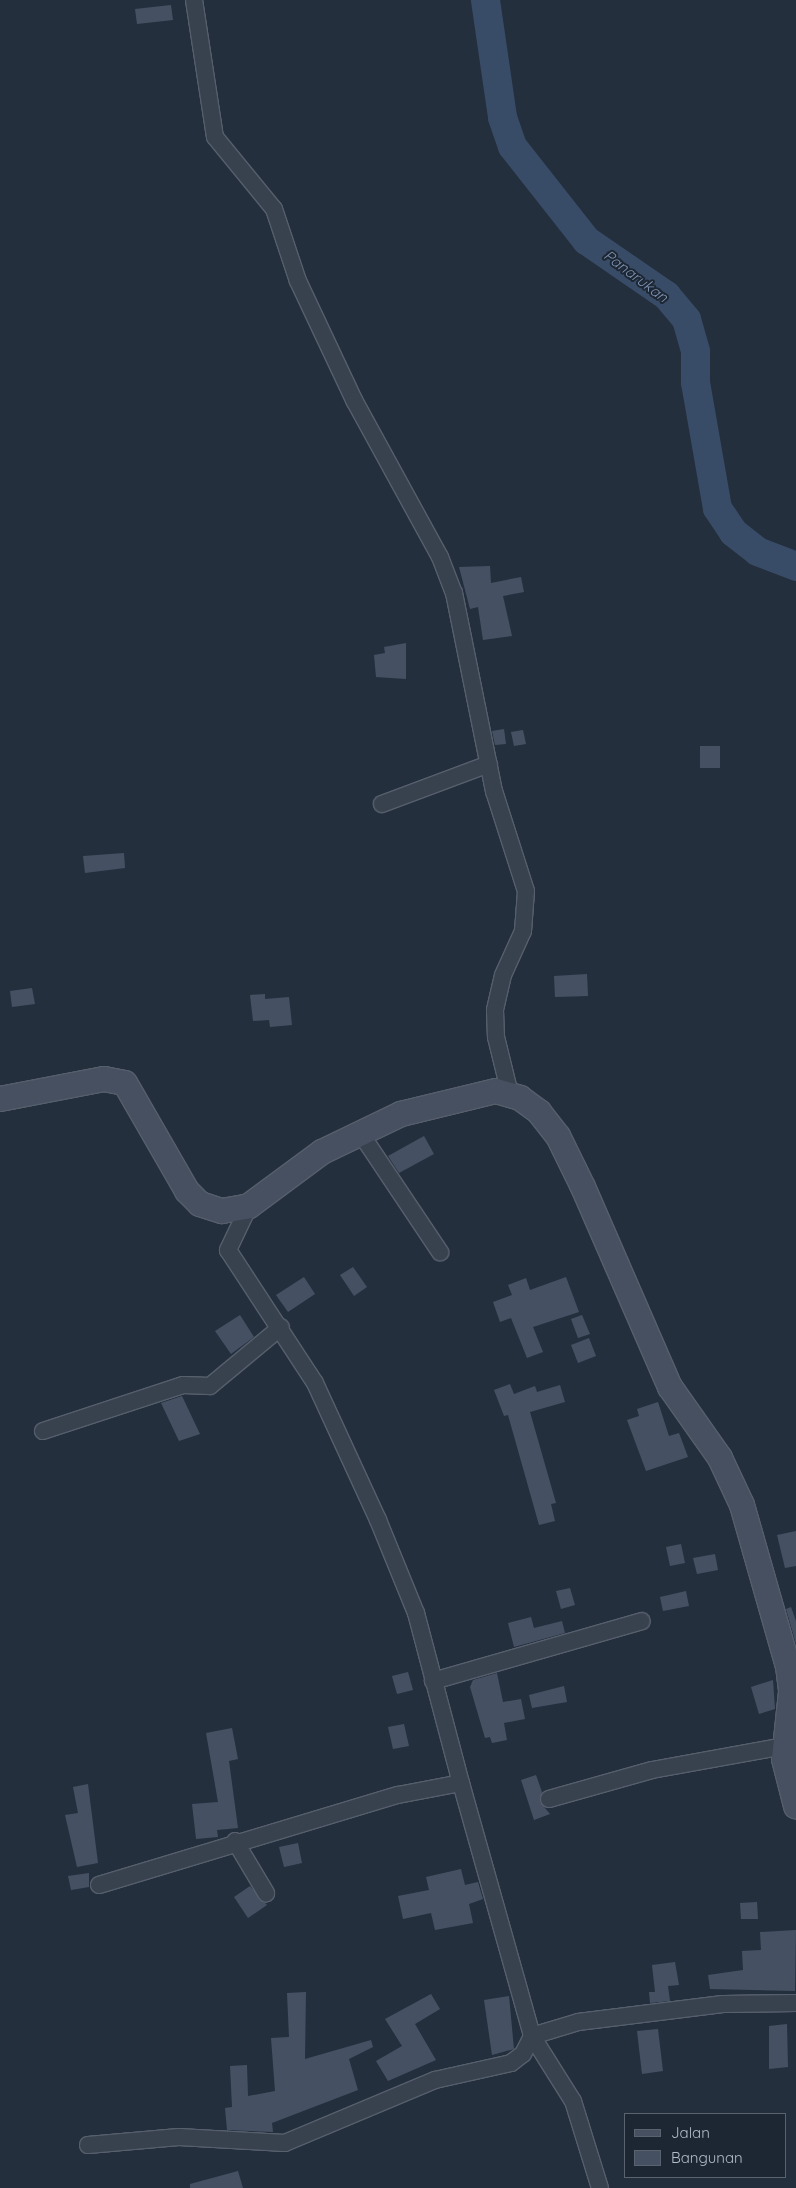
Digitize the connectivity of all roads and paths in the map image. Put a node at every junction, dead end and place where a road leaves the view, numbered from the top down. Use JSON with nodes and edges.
{"nodes":[{"id":1,"x":194,"y":0,"type":"edge"},
{"id":2,"x":489,"y":764,"type":"junction"},
{"id":3,"x":382,"y":804,"type":"dead end"},
{"id":4,"x":510,"y":1094,"type":"junction"},
{"id":5,"x":0,"y":1099,"type":"edge"},
{"id":6,"x":359,"y":1130,"type":"junction"},
{"id":7,"x":250,"y":1206,"type":"junction"},
{"id":8,"x":440,"y":1252,"type":"dead end"},
{"id":9,"x":281,"y":1327,"type":"junction"},
{"id":10,"x":43,"y":1431,"type":"dead end"},
{"id":11,"x":642,"y":1621,"type":"dead end"},
{"id":12,"x":433,"y":1681,"type":"junction"},
{"id":13,"x":784,"y":1746,"type":"junction"},
{"id":14,"x":461,"y":1783,"type":"junction"},
{"id":15,"x":550,"y":1799,"type":"dead end"},
{"id":16,"x":796,"y":1806,"type":"edge"},
{"id":17,"x":235,"y":1841,"type":"junction"},
{"id":18,"x":99,"y":1885,"type":"dead end"},
{"id":19,"x":266,"y":1893,"type":"dead end"},
{"id":20,"x":796,"y":2004,"type":"edge"},
{"id":21,"x":532,"y":2036,"type":"junction"},
{"id":22,"x":88,"y":2145,"type":"dead end"},
{"id":23,"x":600,"y":2188,"type":"edge"}],
"edges":[{"from":1,"to":2,"type":"street"},
{"from":2,"to":3,"type":"street"},
{"from":2,"to":4,"type":"street"},
{"from":4,"to":6,"type":"street"},
{"from":4,"to":13,"type":"street"},
{"from":5,"to":7,"type":"street"},
{"from":6,"to":7,"type":"street"},
{"from":6,"to":8,"type":"street"},
{"from":7,"to":9,"type":"street"},
{"from":9,"to":10,"type":"street"},
{"from":9,"to":12,"type":"street"},
{"from":11,"to":12,"type":"street"},
{"from":12,"to":14,"type":"street"},
{"from":13,"to":15,"type":"street"},
{"from":13,"to":16,"type":"street"},
{"from":14,"to":17,"type":"street"},
{"from":14,"to":21,"type":"street"},
{"from":17,"to":18,"type":"street"},
{"from":17,"to":19,"type":"street"},
{"from":20,"to":21,"type":"street"},
{"from":21,"to":22,"type":"street"},
{"from":21,"to":23,"type":"street"}]}
